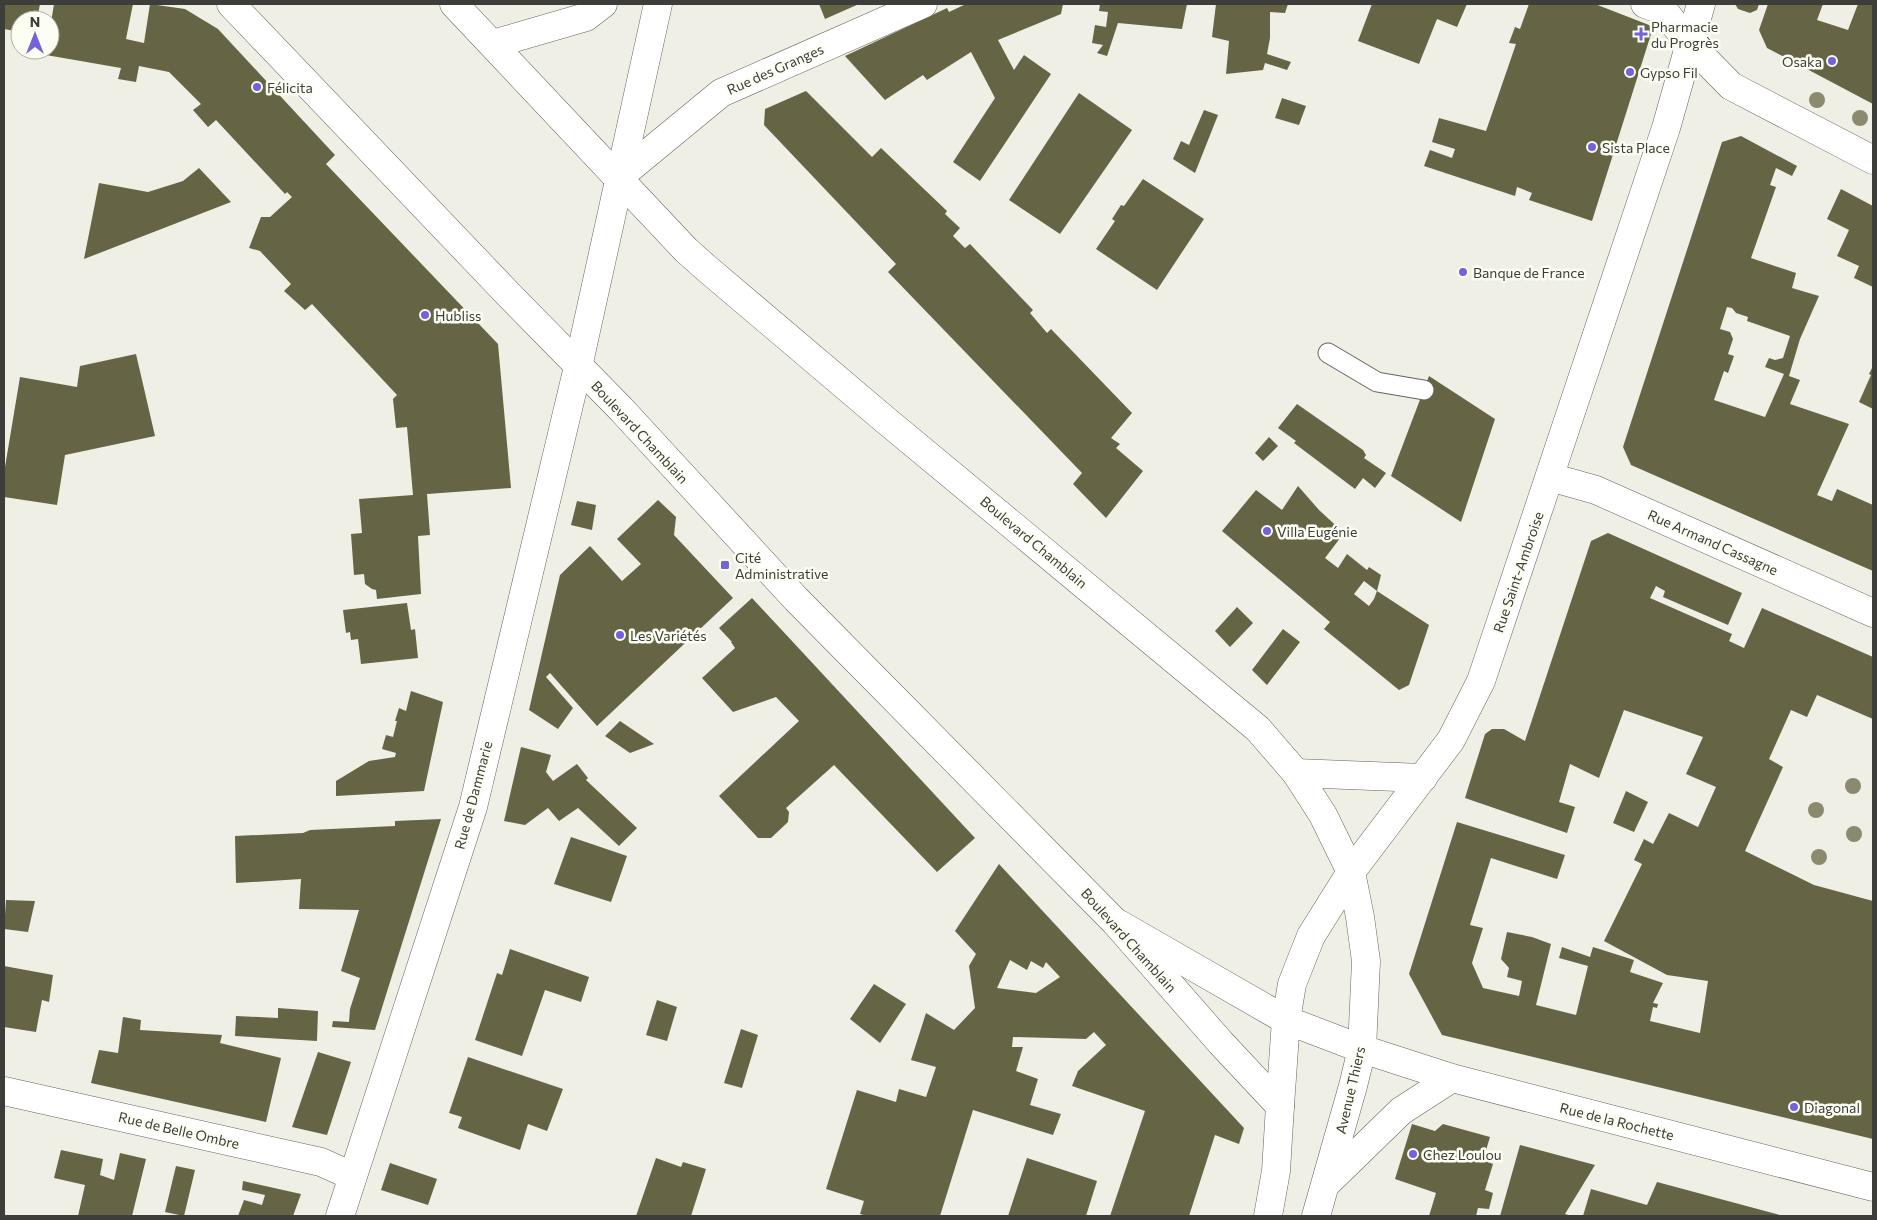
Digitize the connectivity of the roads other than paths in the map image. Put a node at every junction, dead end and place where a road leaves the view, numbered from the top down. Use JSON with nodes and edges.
{"nodes":[{"id":1,"x":230,"y":4,"type":"edge"},
{"id":2,"x":454,"y":4,"type":"edge"},
{"id":3,"x":603,"y":4,"type":"edge"},
{"id":4,"x":658,"y":4,"type":"edge"},
{"id":5,"x":923,"y":4,"type":"edge"},
{"id":6,"x":1645,"y":4,"type":"edge"},
{"id":7,"x":1701,"y":4,"type":"edge"},
{"id":8,"x":493,"y":44,"type":"junction"},
{"id":9,"x":1690,"y":44,"type":"junction"},
{"id":10,"x":1873,"y":160,"type":"edge"},
{"id":11,"x":619,"y":177,"type":"junction"},
{"id":12,"x":1328,"y":353,"type":"dead end"},
{"id":13,"x":578,"y":366,"type":"junction"},
{"id":14,"x":1424,"y":390,"type":"dead end"},
{"id":15,"x":1550,"y":477,"type":"junction"},
{"id":16,"x":1873,"y":613,"type":"edge"},
{"id":17,"x":1296,"y":773,"type":"junction"},
{"id":18,"x":1423,"y":778,"type":"junction"},
{"id":19,"x":1351,"y":872,"type":"junction"},
{"id":20,"x":1115,"y":922,"type":"junction"},
{"id":21,"x":1366,"y":961,"type":"joint"},
{"id":22,"x":1286,"y":1020,"type":"junction"},
{"id":23,"x":1362,"y":1049,"type":"junction"},
{"id":24,"x":1452,"y":1078,"type":"junction"},
{"id":25,"x":4,"y":1091,"type":"edge"},
{"id":26,"x":1280,"y":1106,"type":"junction"},
{"id":27,"x":352,"y":1176,"type":"junction"},
{"id":28,"x":1327,"y":1183,"type":"junction"},
{"id":29,"x":1873,"y":1187,"type":"edge"},
{"id":30,"x":340,"y":1216,"type":"edge"},
{"id":31,"x":1268,"y":1216,"type":"edge"},
{"id":32,"x":1316,"y":1216,"type":"edge"}],
"edges":[{"from":1,"to":13,"type":"main road","name":"Boulevard Chamblain"},
{"from":2,"to":8,"type":"main road","name":"Boulevard Chamblain"},
{"from":3,"to":8,"type":"main road"},
{"from":4,"to":11,"type":"main road"},
{"from":5,"to":11,"type":"main road","name":"Rue des Granges"},
{"from":6,"to":9,"type":"main road"},
{"from":7,"to":9,"type":"main road","name":"Rue Saint-Ambroise"},
{"from":8,"to":11,"type":"main road","name":"Boulevard Chamblain"},
{"from":9,"to":10,"type":"main road"},
{"from":9,"to":15,"type":"main road","name":"Rue Saint-Ambroise"},
{"from":11,"to":13,"type":"main road"},
{"from":11,"to":17,"type":"main road","name":"Boulevard Chamblain"},
{"from":12,"to":14,"type":"lane"},
{"from":13,"to":20,"type":"main road","name":"Boulevard Chamblain"},
{"from":13,"to":27,"type":"main road","name":"Rue de Dammarie"},
{"from":15,"to":16,"type":"main road","name":"Rue Armand Cassagne"},
{"from":15,"to":18,"type":"main road","name":"Rue Saint-Ambroise"},
{"from":17,"to":18,"type":"main road"},
{"from":17,"to":19,"type":"main road","name":"Boulevard Chamblain"},
{"from":18,"to":19,"type":"main road","name":"Rue Saint-Ambroise"},
{"from":19,"to":21,"type":"main road","name":"Boulevard Chamblain"},
{"from":19,"to":22,"type":"main road","name":"Rue Saint-Ambroise"},
{"from":20,"to":22,"type":"main road","name":"Rue de la Rochette"},
{"from":20,"to":26,"type":"main road","name":"Boulevard Chamblain"},
{"from":21,"to":23,"type":"main road","name":"Avenue Thiers"},
{"from":22,"to":23,"type":"main road","name":"Rue de la Rochette"},
{"from":22,"to":26,"type":"main road","name":"Rue Saint-Ambroise"},
{"from":23,"to":24,"type":"main road","name":"Rue de la Rochette"},
{"from":23,"to":28,"type":"main road","name":"Avenue Thiers"},
{"from":24,"to":28,"type":"main road"},
{"from":24,"to":29,"type":"main road","name":"Rue de la Rochette"},
{"from":25,"to":27,"type":"main road","name":"Rue de Belle Ombre"},
{"from":26,"to":31,"type":"main road"},
{"from":27,"to":30,"type":"main road","name":"Rue de Dammarie"},
{"from":28,"to":32,"type":"main road","name":"Avenue Thiers"}]}
